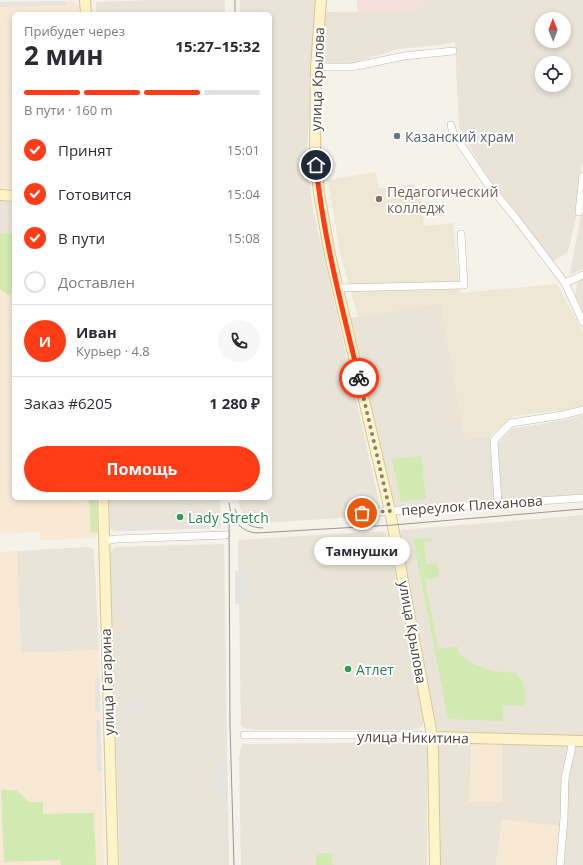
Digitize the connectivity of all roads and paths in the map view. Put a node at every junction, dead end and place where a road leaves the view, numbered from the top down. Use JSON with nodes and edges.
{"nodes":[{"id":1,"x":85,"y":0,"type":"edge"},
{"id":2,"x":321,"y":0,"type":"edge"},
{"id":3,"x":86,"y":12,"type":"edge"},
{"id":4,"x":453,"y":51,"type":"dead end"},
{"id":5,"x":316,"y":67,"type":"junction"},
{"id":6,"x":451,"y":125,"type":"dead end"},
{"id":7,"x":583,"y":176,"type":"edge"},
{"id":8,"x":0,"y":195,"type":"edge"},
{"id":9,"x":12,"y":196,"type":"edge"},
{"id":10,"x":579,"y":212,"type":"dead end"},
{"id":11,"x":461,"y":234,"type":"dead end"},
{"id":12,"x":583,"y":275,"type":"edge"},
{"id":13,"x":565,"y":283,"type":"junction"},
{"id":14,"x":338,"y":288,"type":"junction"},
{"id":15,"x":583,"y":322,"type":"edge"},
{"id":16,"x":583,"y":410,"type":"edge"},
{"id":17,"x":583,"y":498,"type":"edge"},
{"id":18,"x":103,"y":500,"type":"edge"},
{"id":19,"x":498,"y":504,"type":"junction"},
{"id":20,"x":390,"y":511,"type":"junction"},
{"id":21,"x":362,"y":513,"type":"dead end"},
{"id":22,"x":226,"y":535,"type":"dead end"},
{"id":23,"x":104,"y":541,"type":"junction"},
{"id":24,"x":244,"y":735,"type":"dead end"},
{"id":25,"x":432,"y":737,"type":"junction"},
{"id":26,"x":572,"y":740,"type":"junction"},
{"id":27,"x":583,"y":741,"type":"edge"},
{"id":28,"x":112,"y":865,"type":"edge"},
{"id":29,"x":435,"y":865,"type":"edge"},
{"id":30,"x":560,"y":865,"type":"edge"}],
"edges":[{"from":1,"to":3,"type":"main road"},
{"from":2,"to":5,"type":"main road","name":"улица Крылова"},
{"from":4,"to":5,"type":"street"},
{"from":5,"to":14,"type":"main road","name":"улица Крылова"},
{"from":6,"to":13,"type":"street"},
{"from":7,"to":10,"type":"street"},
{"from":8,"to":9,"type":"main road"},
{"from":11,"to":14,"type":"street"},
{"from":12,"to":13,"type":"street"},
{"from":13,"to":15,"type":"street"},
{"from":14,"to":20,"type":"main road","name":"улица Крылова"},
{"from":16,"to":19,"type":"street"},
{"from":17,"to":19,"type":"street","name":"переулок Плеханова"},
{"from":18,"to":23,"type":"main road","name":"улица Гагарина"},
{"from":19,"to":20,"type":"street","name":"переулок Плеханова"},
{"from":20,"to":21,"type":"street","name":"переулок Плеханова"},
{"from":20,"to":25,"type":"main road","name":"улица Крылова"},
{"from":22,"to":23,"type":"street"},
{"from":23,"to":28,"type":"main road","name":"улица Гагарина"},
{"from":24,"to":25,"type":"street","name":"улица Никитина"},
{"from":25,"to":26,"type":"main road","name":"улица Никитина"},
{"from":25,"to":29,"type":"main road","name":"улица Крылова"},
{"from":26,"to":27,"type":"main road","name":"улица Никитина"},
{"from":26,"to":30,"type":"street"}]}
